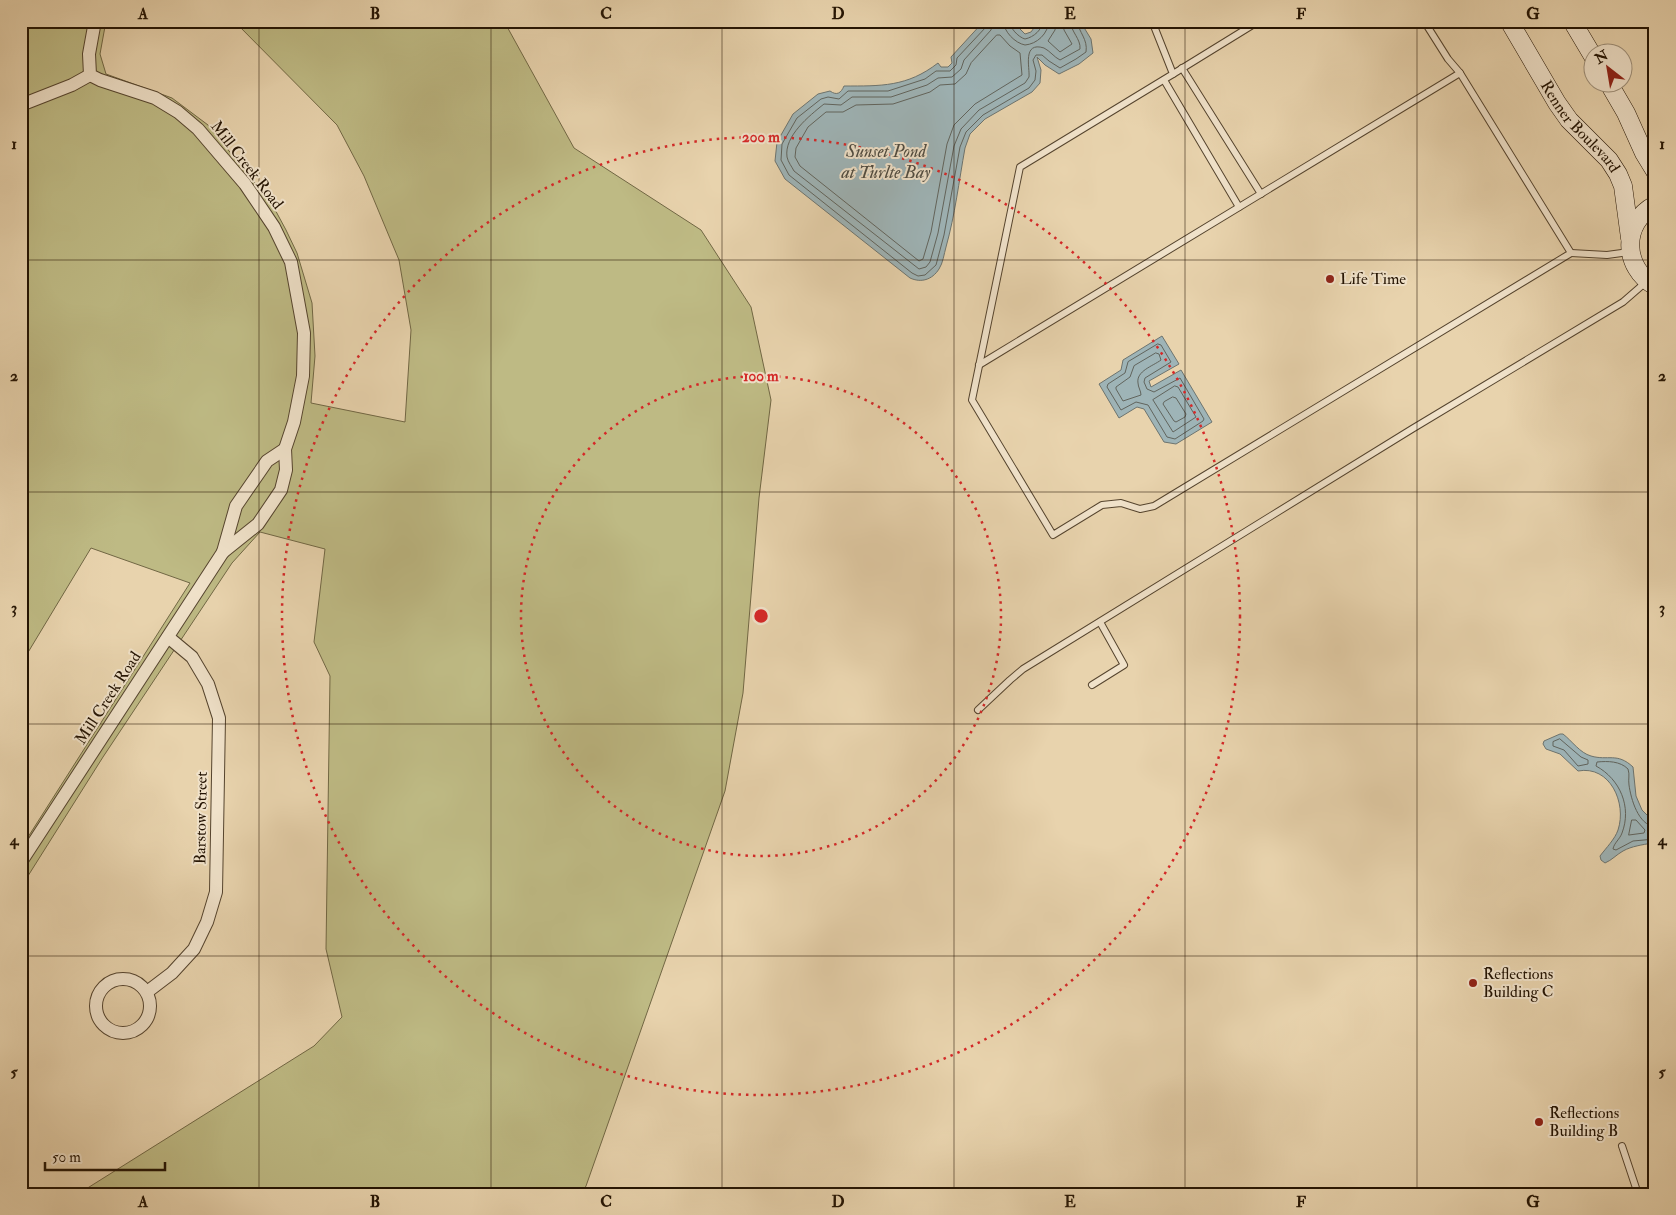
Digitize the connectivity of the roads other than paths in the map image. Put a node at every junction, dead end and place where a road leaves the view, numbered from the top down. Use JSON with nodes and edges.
{"nodes":[{"id":1,"x":95,"y":21,"type":"edge"},
{"id":2,"x":1152,"y":21,"type":"edge"},
{"id":3,"x":1259,"y":21,"type":"edge"},
{"id":4,"x":1424,"y":21,"type":"edge"},
{"id":5,"x":1509,"y":21,"type":"edge"},
{"id":6,"x":1572,"y":21,"type":"edge"},
{"id":7,"x":1584,"y":42,"type":"edge"},
{"id":8,"x":1182,"y":68,"type":"junction"},
{"id":9,"x":1460,"y":72,"type":"junction"},
{"id":10,"x":1173,"y":74,"type":"junction"},
{"id":11,"x":90,"y":75,"type":"junction"},
{"id":12,"x":1164,"y":80,"type":"junction"},
{"id":13,"x":1614,"y":92,"type":"edge"},
{"id":14,"x":21,"y":105,"type":"edge"},
{"id":15,"x":1655,"y":171,"type":"edge"},
{"id":16,"x":1261,"y":194,"type":"junction"},
{"id":17,"x":1655,"y":205,"type":"edge"},
{"id":18,"x":1239,"y":207,"type":"junction"},
{"id":19,"x":1630,"y":245,"type":"junction"},
{"id":20,"x":1571,"y":253,"type":"junction"},
{"id":21,"x":1651,"y":284,"type":"edge"},
{"id":22,"x":980,"y":365,"type":"junction"},
{"id":23,"x":285,"y":449,"type":"junction"},
{"id":24,"x":223,"y":552,"type":"junction"},
{"id":25,"x":1100,"y":622,"type":"junction"},
{"id":26,"x":168,"y":636,"type":"junction"},
{"id":27,"x":1092,"y":685,"type":"dead end"},
{"id":28,"x":978,"y":710,"type":"dead end"},
{"id":29,"x":21,"y":862,"type":"edge"},
{"id":30,"x":147,"y":992,"type":"junction"},
{"id":31,"x":1622,"y":1146,"type":"dead end"},
{"id":32,"x":1638,"y":1194,"type":"edge"}],
"edges":[{"from":1,"to":11,"type":"street"},
{"from":2,"to":10,"type":"lane"},
{"from":3,"to":8,"type":"lane"},
{"from":4,"to":9,"type":"lane"},
{"from":5,"to":19,"type":"main road","name":"Renner Boulevard"},
{"from":6,"to":7,"type":"main road"},
{"from":8,"to":10,"type":"lane"},
{"from":8,"to":16,"type":"lane"},
{"from":9,"to":16,"type":"lane"},
{"from":9,"to":20,"type":"lane"},
{"from":10,"to":12,"type":"lane"},
{"from":11,"to":14,"type":"street"},
{"from":11,"to":23,"type":"street","name":"Mill Creek Road"},
{"from":12,"to":18,"type":"lane"},
{"from":12,"to":22,"type":"lane"},
{"from":13,"to":15,"type":"main road","name":"Renner Boulevard"},
{"from":16,"to":18,"type":"lane"},
{"from":17,"to":19,"type":"main road"},
{"from":18,"to":22,"type":"lane"},
{"from":19,"to":20,"type":"lane"},
{"from":19,"to":21,"type":"main road","name":"Renner Boulevard"},
{"from":20,"to":22,"type":"lane"},
{"from":21,"to":25,"type":"lane"},
{"from":23,"to":24,"type":"street","name":"Mill Creek Road"},
{"from":23,"to":24,"type":"street","name":"Mill Creek Road"},
{"from":24,"to":26,"type":"street","name":"Mill Creek Road"},
{"from":25,"to":27,"type":"lane"},
{"from":25,"to":28,"type":"lane"},
{"from":26,"to":29,"type":"street","name":"Mill Creek Road"},
{"from":26,"to":30,"type":"street","name":"Barstow Street"},
{"from":30,"to":30,"type":"street"},
{"from":31,"to":32,"type":"lane"}]}
